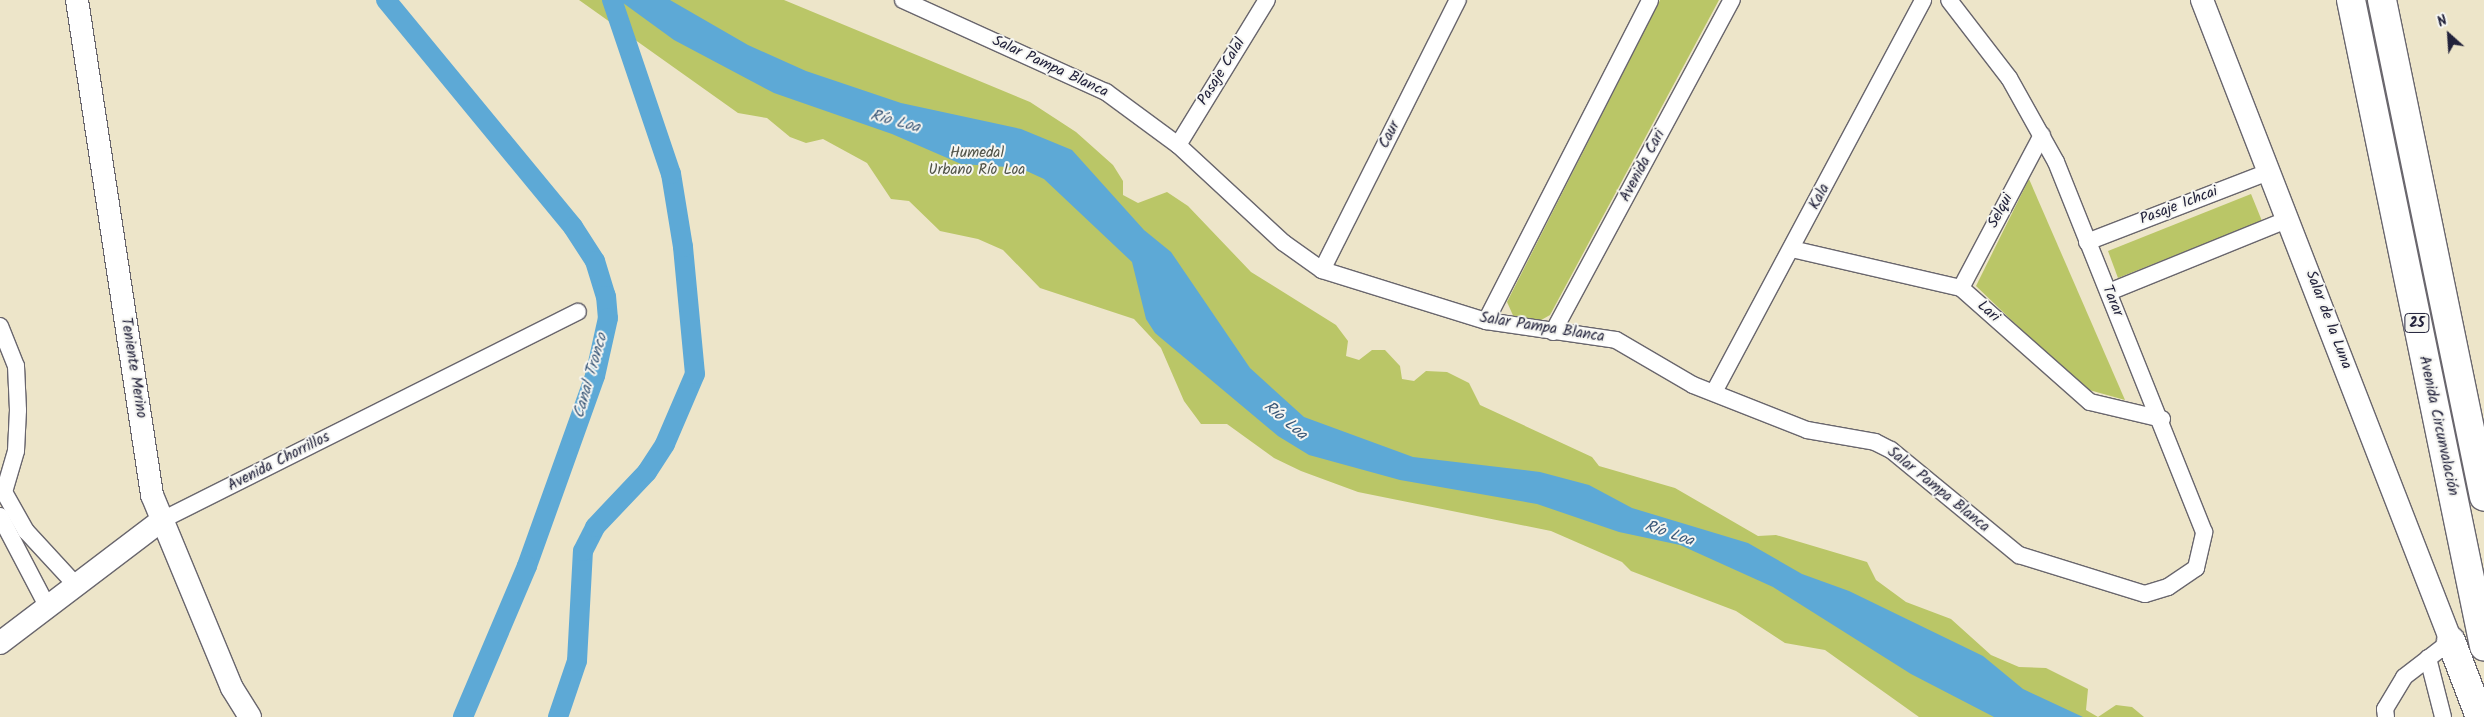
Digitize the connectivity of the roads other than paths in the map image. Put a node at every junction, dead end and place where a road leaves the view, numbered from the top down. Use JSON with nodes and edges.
{"nodes":[{"id":1,"x":77,"y":0,"type":"edge"},
{"id":2,"x":903,"y":0,"type":"edge"},
{"id":3,"x":1267,"y":0,"type":"edge"},
{"id":4,"x":1458,"y":0,"type":"edge"},
{"id":5,"x":1650,"y":0,"type":"edge"},
{"id":6,"x":1732,"y":0,"type":"edge"},
{"id":7,"x":1923,"y":0,"type":"edge"},
{"id":8,"x":1949,"y":0,"type":"edge"},
{"id":9,"x":2202,"y":0,"type":"edge"},
{"id":10,"x":2351,"y":0,"type":"edge"},
{"id":11,"x":2382,"y":0,"type":"edge"},
{"id":12,"x":2042,"y":135,"type":"junction"},
{"id":13,"x":1178,"y":145,"type":"junction"},
{"id":14,"x":2271,"y":171,"type":"junction"},
{"id":15,"x":2289,"y":219,"type":"junction"},
{"id":16,"x":2087,"y":242,"type":"junction"},
{"id":17,"x":1792,"y":250,"type":"junction"},
{"id":18,"x":1322,"y":270,"type":"junction"},
{"id":19,"x":1961,"y":288,"type":"junction"},
{"id":20,"x":2109,"y":292,"type":"junction"},
{"id":21,"x":578,"y":312,"type":"dead end"},
{"id":22,"x":1486,"y":321,"type":"junction"},
{"id":23,"x":0,"y":326,"type":"edge"},
{"id":24,"x":1553,"y":332,"type":"junction"},
{"id":25,"x":1714,"y":392,"type":"junction"},
{"id":26,"x":2162,"y":420,"type":"junction"},
{"id":27,"x":2,"y":493,"type":"edge"},
{"id":28,"x":2484,"y":497,"type":"edge"},
{"id":29,"x":0,"y":516,"type":"edge"},
{"id":30,"x":162,"y":520,"type":"junction"},
{"id":31,"x":74,"y":583,"type":"junction"},
{"id":32,"x":2145,"y":594,"type":"joint"},
{"id":33,"x":48,"y":606,"type":"junction"},
{"id":34,"x":2451,"y":641,"type":"junction"},
{"id":35,"x":0,"y":643,"type":"edge"},
{"id":36,"x":2484,"y":646,"type":"edge"},
{"id":37,"x":2428,"y":658,"type":"junction"},
{"id":38,"x":250,"y":717,"type":"edge"},
{"id":39,"x":2386,"y":717,"type":"edge"},
{"id":40,"x":2443,"y":717,"type":"edge"},
{"id":41,"x":2480,"y":717,"type":"edge"}],
"edges":[{"from":1,"to":30,"type":"street","name":"Teniente Merino"},
{"from":2,"to":13,"type":"street","name":"Salar Pampa Blanca"},
{"from":3,"to":13,"type":"street","name":"Pasaje Calal"},
{"from":4,"to":18,"type":"street","name":"Caur"},
{"from":5,"to":22,"type":"street"},
{"from":6,"to":24,"type":"street","name":"Avenida Cari"},
{"from":7,"to":17,"type":"street","name":"Kala"},
{"from":8,"to":12,"type":"street","name":"Tarar"},
{"from":9,"to":14,"type":"street","name":"Salar de la Luna"},
{"from":10,"to":36,"type":"highway","name":"Avenida Circunvalación","number":"25"},
{"from":11,"to":28,"type":"highway","name":"Avenida Circunvalación","number":"25"},
{"from":12,"to":16,"type":"street","name":"Tarar"},
{"from":12,"to":19,"type":"street","name":"Selqui"},
{"from":13,"to":18,"type":"street","name":"Salar Pampa Blanca"},
{"from":14,"to":15,"type":"street","name":"Salar de la Luna"},
{"from":14,"to":16,"type":"street","name":"Pasaje Ichcai"},
{"from":15,"to":20,"type":"street"},
{"from":15,"to":34,"type":"street","name":"Salar de la Luna"},
{"from":16,"to":20,"type":"street","name":"Tarar"},
{"from":17,"to":19,"type":"street","name":"Lari"},
{"from":17,"to":25,"type":"street","name":"Kala"},
{"from":18,"to":22,"type":"street","name":"Salar Pampa Blanca"},
{"from":19,"to":26,"type":"street","name":"Lari"},
{"from":20,"to":26,"type":"street","name":"Tarar"},
{"from":21,"to":30,"type":"street","name":"Avenida Chorrillos"},
{"from":22,"to":24,"type":"street","name":"Salar Pampa Blanca"},
{"from":23,"to":27,"type":"street"},
{"from":24,"to":25,"type":"street","name":"Salar Pampa Blanca"},
{"from":25,"to":32,"type":"street","name":"Salar Pampa Blanca"},
{"from":26,"to":32,"type":"street","name":"Tarar"},
{"from":27,"to":31,"type":"street"},
{"from":29,"to":33,"type":"street"},
{"from":30,"to":31,"type":"street","name":"Avenida Chorrillos"},
{"from":30,"to":38,"type":"street","name":"Teniente Merino"},
{"from":31,"to":33,"type":"street","name":"Avenida Chorrillos"},
{"from":33,"to":35,"type":"street","name":"Avenida Chorrillos"},
{"from":34,"to":37,"type":"street"},
{"from":34,"to":41,"type":"highway"},
{"from":37,"to":39,"type":"street"},
{"from":37,"to":40,"type":"street"}]}
